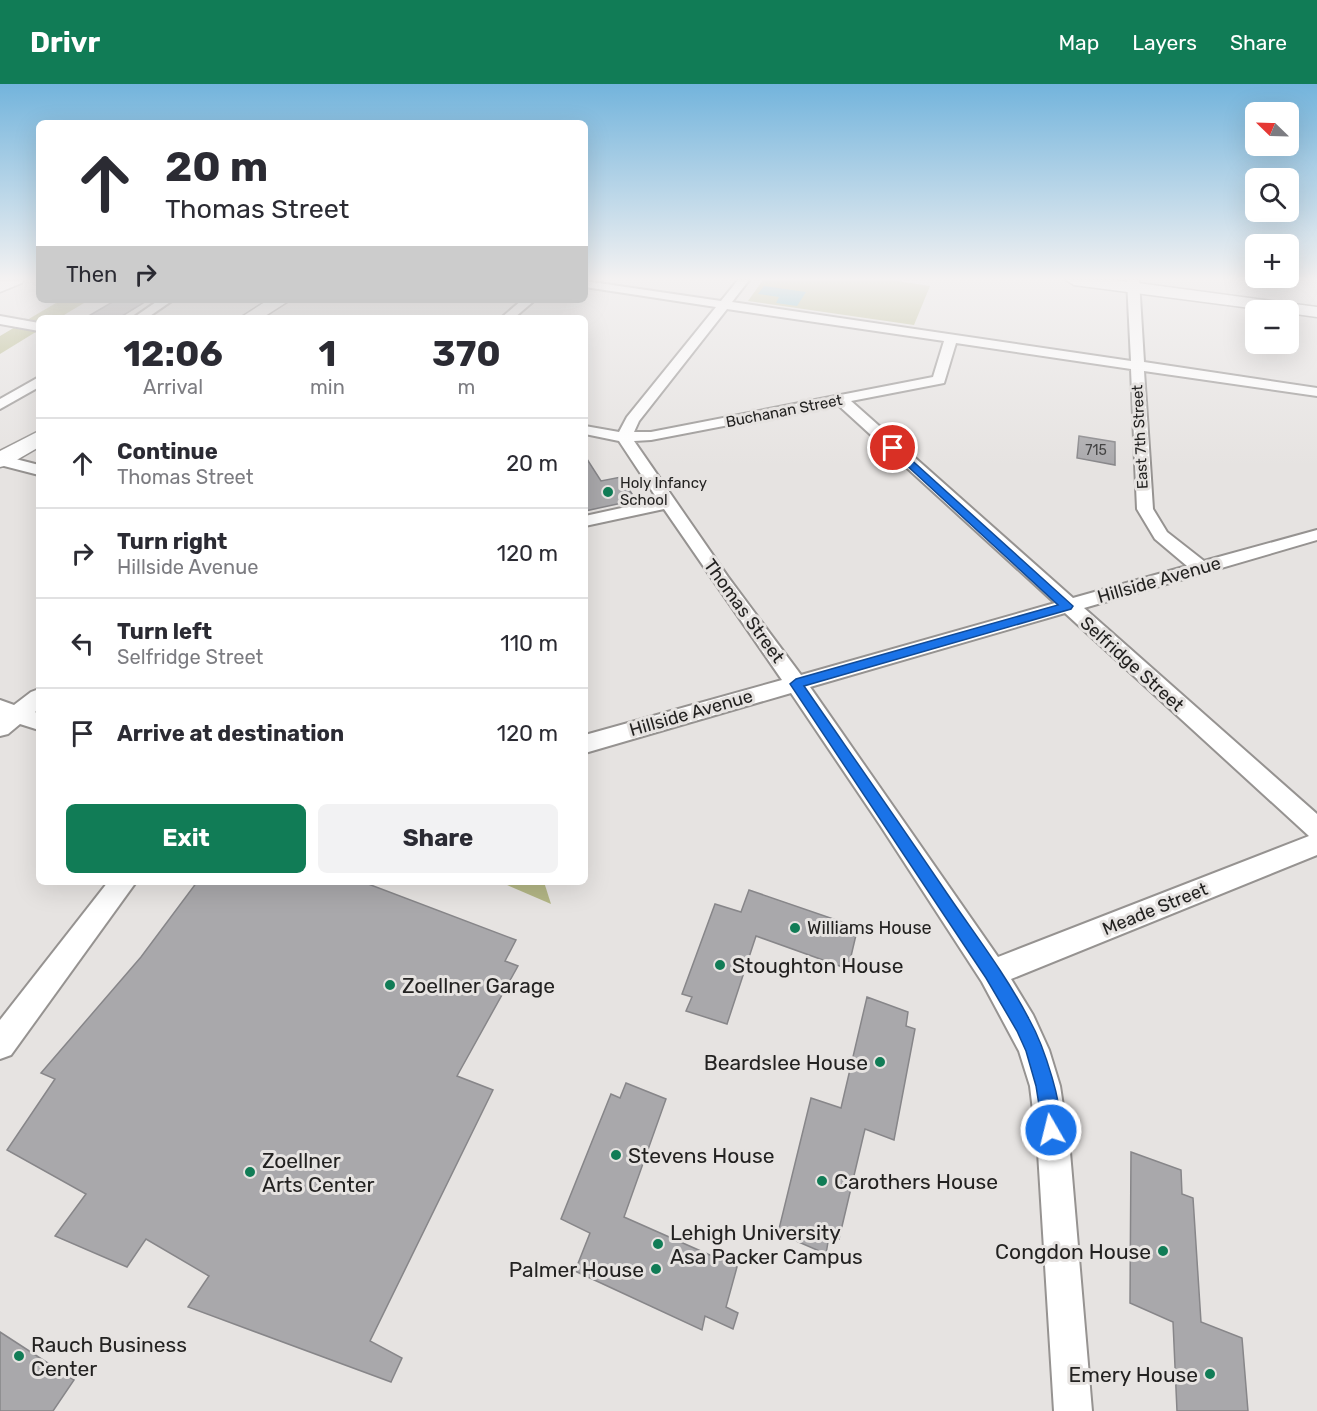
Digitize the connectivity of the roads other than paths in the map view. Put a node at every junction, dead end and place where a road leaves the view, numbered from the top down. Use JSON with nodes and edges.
{"nodes":[{"id":1,"x":695,"y":342,"type":"edge"},
{"id":2,"x":950,"y":342,"type":"edge"},
{"id":3,"x":978,"y":342,"type":"edge"},
{"id":4,"x":1135,"y":342,"type":"edge"},
{"id":5,"x":1136,"y":365,"type":"junction"},
{"id":6,"x":36,"y":383,"type":"edge"},
{"id":7,"x":1317,"y":392,"type":"edge"},
{"id":8,"x":841,"y":400,"type":"junction"},
{"id":9,"x":0,"y":405,"type":"edge"},
{"id":10,"x":588,"y":431,"type":"edge"},
{"id":11,"x":624,"y":437,"type":"junction"},
{"id":12,"x":36,"y":440,"type":"edge"},
{"id":13,"x":0,"y":460,"type":"edge"},
{"id":14,"x":36,"y":469,"type":"edge"},
{"id":15,"x":669,"y":503,"type":"junction"},
{"id":16,"x":588,"y":520,"type":"edge"},
{"id":17,"x":1311,"y":542,"type":"edge"},
{"id":18,"x":1202,"y":568,"type":"junction"},
{"id":19,"x":1067,"y":606,"type":"junction"},
{"id":20,"x":796,"y":684,"type":"junction"},
{"id":21,"x":36,"y":698,"type":"edge"},
{"id":22,"x":9,"y":711,"type":"edge"},
{"id":23,"x":36,"y":721,"type":"edge"},
{"id":24,"x":0,"y":728,"type":"edge"},
{"id":25,"x":588,"y":743,"type":"edge"},
{"id":26,"x":1317,"y":829,"type":"edge"},
{"id":27,"x":1317,"y":844,"type":"edge"},
{"id":28,"x":121,"y":885,"type":"edge"},
{"id":29,"x":992,"y":973,"type":"junction"},
{"id":30,"x":0,"y":1044,"type":"edge"},
{"id":31,"x":1073,"y":1411,"type":"edge"}],
"edges":[{"from":1,"to":11,"type":"street"},
{"from":2,"to":8,"type":"street","name":"Buchanan Street"},
{"from":3,"to":5,"type":"street"},
{"from":4,"to":5,"type":"street","name":"East 7th Street"},
{"from":5,"to":7,"type":"street"},
{"from":5,"to":18,"type":"street","name":"East 7th Street"},
{"from":6,"to":9,"type":"street"},
{"from":8,"to":11,"type":"street","name":"Buchanan Street"},
{"from":8,"to":19,"type":"street","name":"Selfridge Street"},
{"from":10,"to":11,"type":"street","name":"Buchanan Street"},
{"from":11,"to":15,"type":"street","name":"Thomas Street"},
{"from":12,"to":13,"type":"main road"},
{"from":13,"to":14,"type":"street"},
{"from":15,"to":16,"type":"street"},
{"from":15,"to":20,"type":"street","name":"Thomas Street"},
{"from":17,"to":18,"type":"street","name":"Hillside Avenue"},
{"from":18,"to":19,"type":"street","name":"Hillside Avenue"},
{"from":19,"to":20,"type":"street","name":"Hillside Avenue"},
{"from":19,"to":26,"type":"street","name":"Selfridge Street"},
{"from":20,"to":25,"type":"street","name":"Hillside Avenue"},
{"from":20,"to":29,"type":"street","name":"Thomas Street"},
{"from":21,"to":22,"type":"street"},
{"from":22,"to":23,"type":"street"},
{"from":22,"to":24,"type":"street"},
{"from":27,"to":29,"type":"street","name":"Meade Street"},
{"from":28,"to":30,"type":"street"},
{"from":29,"to":31,"type":"street","name":"Thomas Street"}]}
